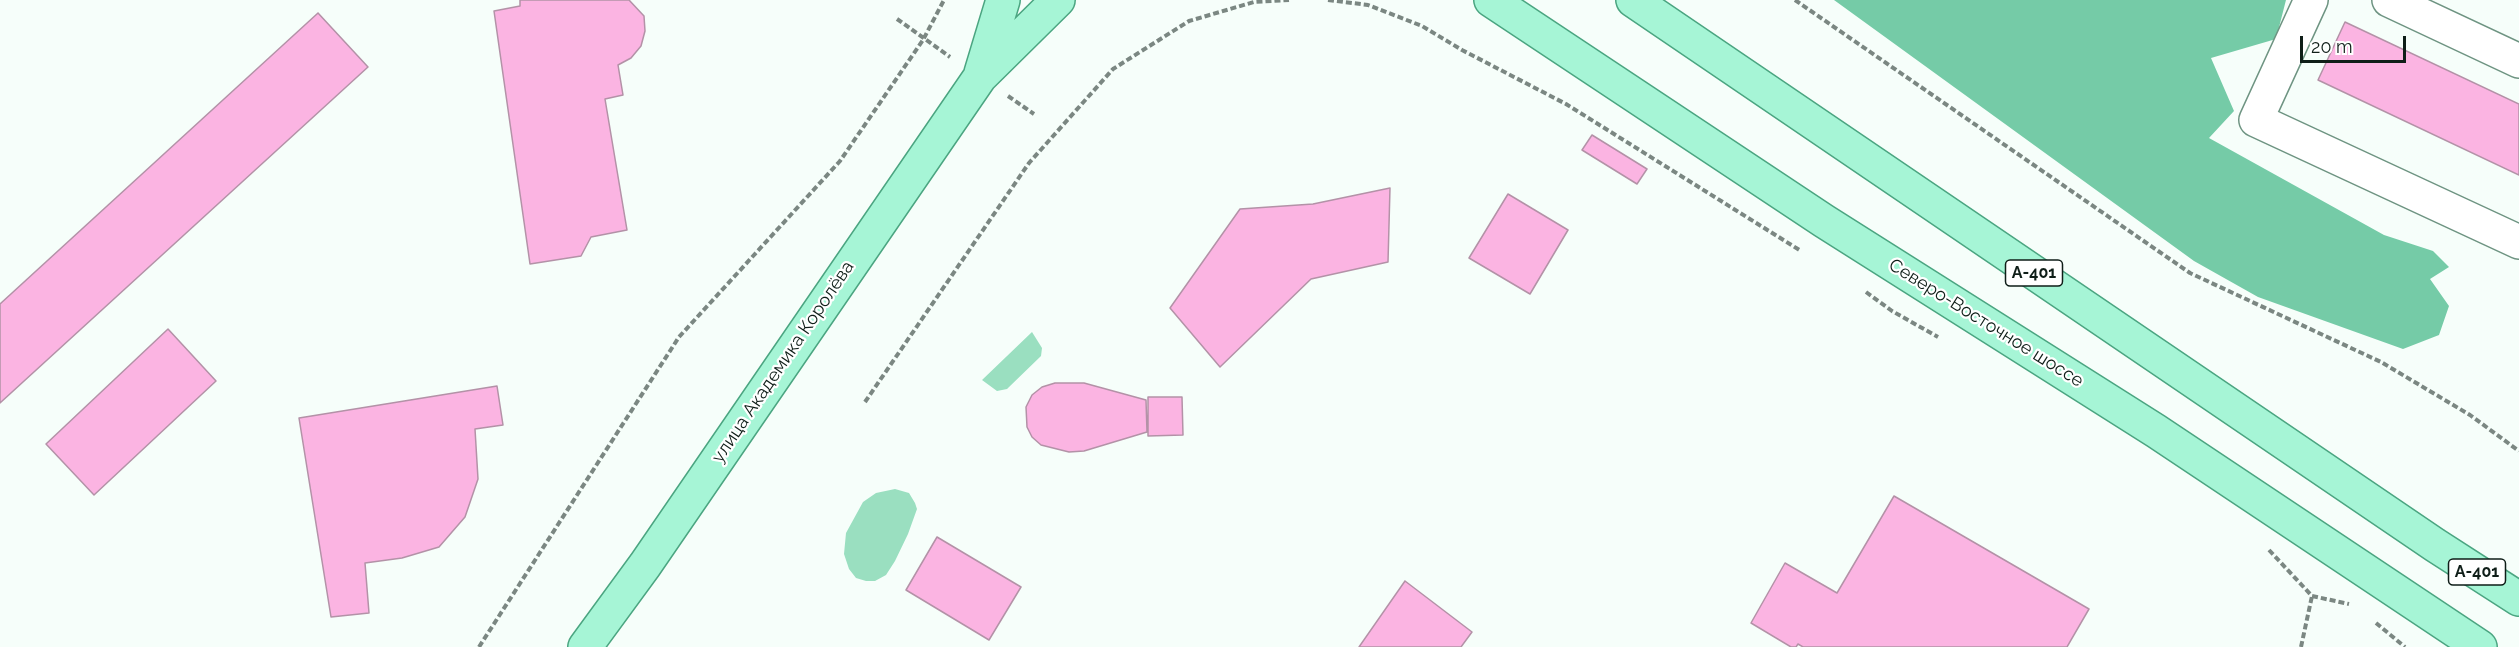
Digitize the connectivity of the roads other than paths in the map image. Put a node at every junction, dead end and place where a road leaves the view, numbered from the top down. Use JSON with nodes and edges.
{"nodes":[{"id":1,"x":1003,"y":0,"type":"edge"},
{"id":2,"x":1058,"y":0,"type":"edge"},
{"id":3,"x":1491,"y":0,"type":"edge"},
{"id":4,"x":1633,"y":0,"type":"edge"},
{"id":5,"x":2311,"y":0,"type":"edge"},
{"id":6,"x":2389,"y":0,"type":"edge"},
{"id":7,"x":2519,"y":61,"type":"edge"},
{"id":8,"x":980,"y":77,"type":"junction"},
{"id":9,"x":2519,"y":242,"type":"edge"},
{"id":10,"x":2519,"y":599,"type":"edge"},
{"id":11,"x":2408,"y":601,"type":"junction"},
{"id":12,"x":585,"y":647,"type":"edge"},
{"id":13,"x":2454,"y":647,"type":"edge"},
{"id":14,"x":2480,"y":647,"type":"edge"}],
"edges":[{"from":1,"to":8,"type":"main road","name":"улица Академика Королёва"},
{"from":2,"to":8,"type":"main road","name":"улица Академика Королёва"},
{"from":3,"to":11,"type":"main road","name":"Северо-Восточное шоссе"},
{"from":4,"to":10,"type":"main road","number":"А-401"},
{"from":5,"to":9,"type":"street"},
{"from":6,"to":7,"type":"street"},
{"from":8,"to":12,"type":"main road","name":"улица Академика Королёва"},
{"from":11,"to":13,"type":"street"},
{"from":11,"to":14,"type":"main road","name":"Северо-Восточное шоссе"}]}
